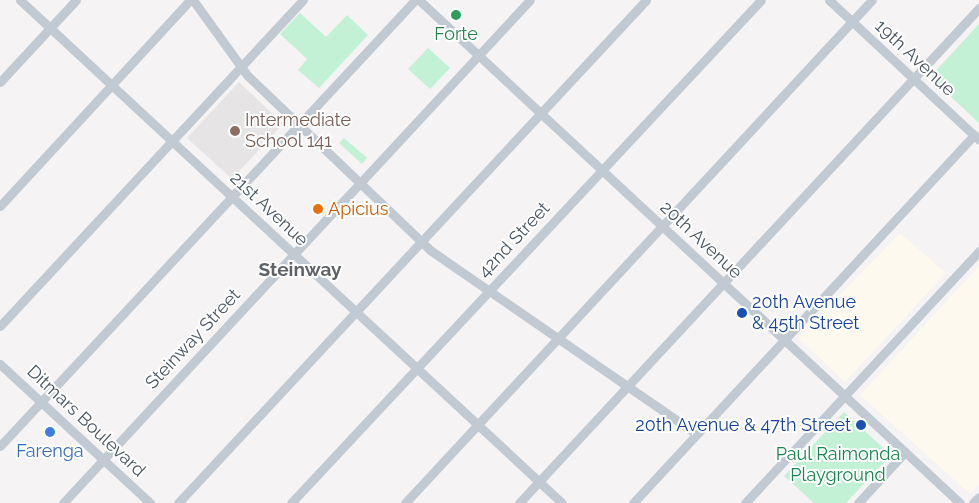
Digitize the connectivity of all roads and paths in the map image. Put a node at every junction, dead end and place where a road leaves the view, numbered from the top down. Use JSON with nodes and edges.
{"nodes":[{"id":1,"x":20,"y":0,"type":"edge"},
{"id":2,"x":76,"y":0,"type":"edge"},
{"id":3,"x":192,"y":0,"type":"edge"},
{"id":4,"x":303,"y":0,"type":"edge"},
{"id":5,"x":415,"y":0,"type":"edge"},
{"id":6,"x":419,"y":0,"type":"edge"},
{"id":7,"x":530,"y":0,"type":"edge"},
{"id":8,"x":646,"y":0,"type":"edge"},
{"id":9,"x":761,"y":0,"type":"edge"},
{"id":10,"x":829,"y":0,"type":"edge"},
{"id":11,"x":872,"y":0,"type":"edge"},
{"id":12,"x":979,"y":8,"type":"edge"},
{"id":13,"x":852,"y":22,"type":"junction"},
{"id":14,"x":50,"y":27,"type":"junction"},
{"id":15,"x":478,"y":56,"type":"junction"},
{"id":16,"x":241,"y":66,"type":"junction"},
{"id":17,"x":913,"y":79,"type":"junction"},
{"id":18,"x":0,"y":82,"type":"edge"},
{"id":19,"x":112,"y":85,"type":"junction"},
{"id":20,"x":541,"y":113,"type":"junction"},
{"id":21,"x":298,"y":126,"type":"junction"},
{"id":22,"x":976,"y":137,"type":"edge"},
{"id":23,"x":172,"y":141,"type":"junction"},
{"id":24,"x":601,"y":170,"type":"junction"},
{"id":25,"x":360,"y":183,"type":"junction"},
{"id":26,"x":232,"y":196,"type":"junction"},
{"id":27,"x":0,"y":206,"type":"edge"},
{"id":28,"x":662,"y":226,"type":"junction"},
{"id":29,"x":421,"y":242,"type":"junction"},
{"id":30,"x":979,"y":251,"type":"edge"},
{"id":31,"x":294,"y":254,"type":"junction"},
{"id":32,"x":723,"y":283,"type":"junction"},
{"id":33,"x":488,"y":292,"type":"junction"},
{"id":34,"x":356,"y":312,"type":"junction"},
{"id":35,"x":0,"y":326,"type":"edge"},
{"id":36,"x":784,"y":339,"type":"junction"},
{"id":37,"x":558,"y":340,"type":"junction"},
{"id":38,"x":0,"y":364,"type":"edge"},
{"id":39,"x":417,"y":369,"type":"junction"},
{"id":40,"x":628,"y":386,"type":"junction"},
{"id":41,"x":845,"y":396,"type":"junction"},
{"id":42,"x":41,"y":402,"type":"junction"},
{"id":43,"x":478,"y":425,"type":"junction"},
{"id":44,"x":697,"y":434,"type":"junction"},
{"id":45,"x":0,"y":446,"type":"edge"},
{"id":46,"x":905,"y":452,"type":"junction"},
{"id":47,"x":103,"y":459,"type":"junction"},
{"id":48,"x":539,"y":482,"type":"junction"},
{"id":49,"x":979,"y":497,"type":"edge"},
{"id":50,"x":63,"y":503,"type":"edge"},
{"id":51,"x":150,"y":503,"type":"edge"},
{"id":52,"x":178,"y":503,"type":"edge"},
{"id":53,"x":291,"y":503,"type":"edge"},
{"id":54,"x":405,"y":503,"type":"edge"},
{"id":55,"x":519,"y":503,"type":"edge"},
{"id":56,"x":562,"y":503,"type":"edge"},
{"id":57,"x":633,"y":503,"type":"edge"},
{"id":58,"x":745,"y":503,"type":"edge"},
{"id":59,"x":858,"y":503,"type":"edge"},
{"id":60,"x":960,"y":503,"type":"edge"},
{"id":61,"x":973,"y":503,"type":"edge"}],
"edges":[{"from":1,"to":14,"type":"street","name":"21st Avenue"},
{"from":2,"to":14,"type":"street"},
{"from":3,"to":16,"type":"street"},
{"from":3,"to":19,"type":"street"},
{"from":4,"to":16,"type":"street"},
{"from":5,"to":21,"type":"street"},
{"from":6,"to":15,"type":"street","name":"20th Avenue"},
{"from":7,"to":15,"type":"street","name":"Steinway Street"},
{"from":8,"to":20,"type":"street"},
{"from":9,"to":24,"type":"street","name":"42nd Street"},
{"from":10,"to":13,"type":"street","name":"19th Avenue"},
{"from":11,"to":13,"type":"street"},
{"from":12,"to":17,"type":"street"},
{"from":13,"to":17,"type":"street","name":"19th Avenue"},
{"from":13,"to":28,"type":"street"},
{"from":14,"to":18,"type":"street"},
{"from":14,"to":19,"type":"street","name":"21st Avenue"},
{"from":15,"to":20,"type":"street","name":"20th Avenue"},
{"from":15,"to":25,"type":"street","name":"Steinway Street"},
{"from":16,"to":21,"type":"street"},
{"from":16,"to":23,"type":"street"},
{"from":17,"to":22,"type":"street","name":"19th Avenue"},
{"from":17,"to":32,"type":"street"},
{"from":19,"to":23,"type":"street","name":"21st Avenue"},
{"from":19,"to":27,"type":"street"},
{"from":20,"to":24,"type":"street","name":"20th Avenue"},
{"from":20,"to":29,"type":"street"},
{"from":21,"to":25,"type":"street"},
{"from":21,"to":26,"type":"street"},
{"from":22,"to":36,"type":"street"},
{"from":23,"to":26,"type":"street","name":"21st Avenue"},
{"from":23,"to":35,"type":"street"},
{"from":24,"to":28,"type":"street","name":"20th Avenue"},
{"from":24,"to":33,"type":"street","name":"42nd Street"},
{"from":25,"to":29,"type":"street"},
{"from":25,"to":31,"type":"street","name":"Steinway Street"},
{"from":26,"to":31,"type":"street","name":"21st Avenue"},
{"from":26,"to":42,"type":"street"},
{"from":28,"to":32,"type":"street","name":"20th Avenue"},
{"from":28,"to":37,"type":"street"},
{"from":29,"to":33,"type":"street"},
{"from":29,"to":34,"type":"street"},
{"from":30,"to":41,"type":"street"},
{"from":31,"to":34,"type":"street","name":"21st Avenue"},
{"from":31,"to":47,"type":"street","name":"Steinway Street"},
{"from":32,"to":36,"type":"street","name":"20th Avenue"},
{"from":32,"to":40,"type":"street"},
{"from":33,"to":37,"type":"street"},
{"from":33,"to":39,"type":"street","name":"42nd Street"},
{"from":34,"to":39,"type":"street","name":"21st Avenue"},
{"from":34,"to":52,"type":"street"},
{"from":36,"to":41,"type":"street","name":"20th Avenue"},
{"from":36,"to":44,"type":"street"},
{"from":37,"to":40,"type":"street"},
{"from":37,"to":43,"type":"street"},
{"from":38,"to":42,"type":"street","name":"Ditmars Boulevard"},
{"from":39,"to":43,"type":"street","name":"21st Avenue"},
{"from":39,"to":53,"type":"street","name":"42nd Street"},
{"from":40,"to":44,"type":"street"},
{"from":40,"to":48,"type":"street"},
{"from":41,"to":46,"type":"street","name":"20th Avenue"},
{"from":41,"to":58,"type":"street"},
{"from":42,"to":45,"type":"street"},
{"from":42,"to":47,"type":"street","name":"Ditmars Boulevard"},
{"from":43,"to":48,"type":"street","name":"21st Avenue"},
{"from":43,"to":54,"type":"street"},
{"from":44,"to":57,"type":"street"},
{"from":46,"to":59,"type":"street"},
{"from":46,"to":60,"type":"street","name":"20th Avenue"},
{"from":47,"to":50,"type":"street","name":"Steinway Street"},
{"from":47,"to":51,"type":"street","name":"Ditmars Boulevard"},
{"from":48,"to":55,"type":"street"},
{"from":48,"to":56,"type":"street","name":"21st Avenue"},
{"from":49,"to":61,"type":"street"}]}
